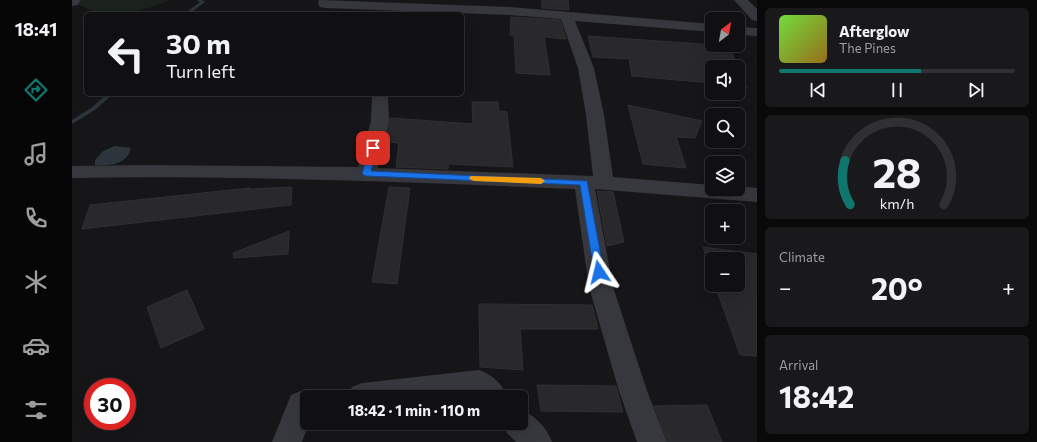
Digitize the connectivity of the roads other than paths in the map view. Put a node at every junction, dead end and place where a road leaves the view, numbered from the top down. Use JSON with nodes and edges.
{"nodes":[{"id":1,"x":74,"y":0,"type":"edge"},
{"id":2,"x":326,"y":0,"type":"edge"},
{"id":3,"x":741,"y":0,"type":"edge"},
{"id":4,"x":72,"y":2,"type":"edge"},
{"id":5,"x":411,"y":11,"type":"edge"},
{"id":6,"x":450,"y":12,"type":"edge"},
{"id":7,"x":464,"y":12,"type":"edge"},
{"id":8,"x":567,"y":15,"type":"junction"},
{"id":9,"x":757,"y":17,"type":"edge"},
{"id":10,"x":705,"y":27,"type":"edge"},
{"id":11,"x":745,"y":31,"type":"edge"},
{"id":12,"x":757,"y":32,"type":"edge"},
{"id":13,"x":380,"y":96,"type":"edge"},
{"id":14,"x":72,"y":172,"type":"edge"},
{"id":15,"x":366,"y":174,"type":"junction"},
{"id":16,"x":594,"y":183,"type":"junction"},
{"id":17,"x":757,"y":195,"type":"edge"},
{"id":18,"x":420,"y":390,"type":"edge"},
{"id":19,"x":486,"y":390,"type":"edge"},
{"id":20,"x":300,"y":408,"type":"edge"},
{"id":21,"x":525,"y":430,"type":"edge"},
{"id":22,"x":287,"y":442,"type":"edge"},
{"id":23,"x":537,"y":442,"type":"edge"},
{"id":24,"x":652,"y":442,"type":"edge"}],
"edges":[{"from":1,"to":4,"type":"street"},
{"from":2,"to":5,"type":"street"},
{"from":3,"to":9,"type":"street"},
{"from":5,"to":6,"type":"street"},
{"from":7,"to":8,"type":"street"},
{"from":8,"to":10,"type":"street"},
{"from":8,"to":16,"type":"street"},
{"from":11,"to":12,"type":"street"},
{"from":13,"to":15,"type":"street"},
{"from":14,"to":15,"type":"street"},
{"from":15,"to":16,"type":"street"},
{"from":16,"to":17,"type":"street"},
{"from":16,"to":24,"type":"street"},
{"from":18,"to":19,"type":"street"},
{"from":20,"to":22,"type":"street"},
{"from":21,"to":23,"type":"street"}]}
